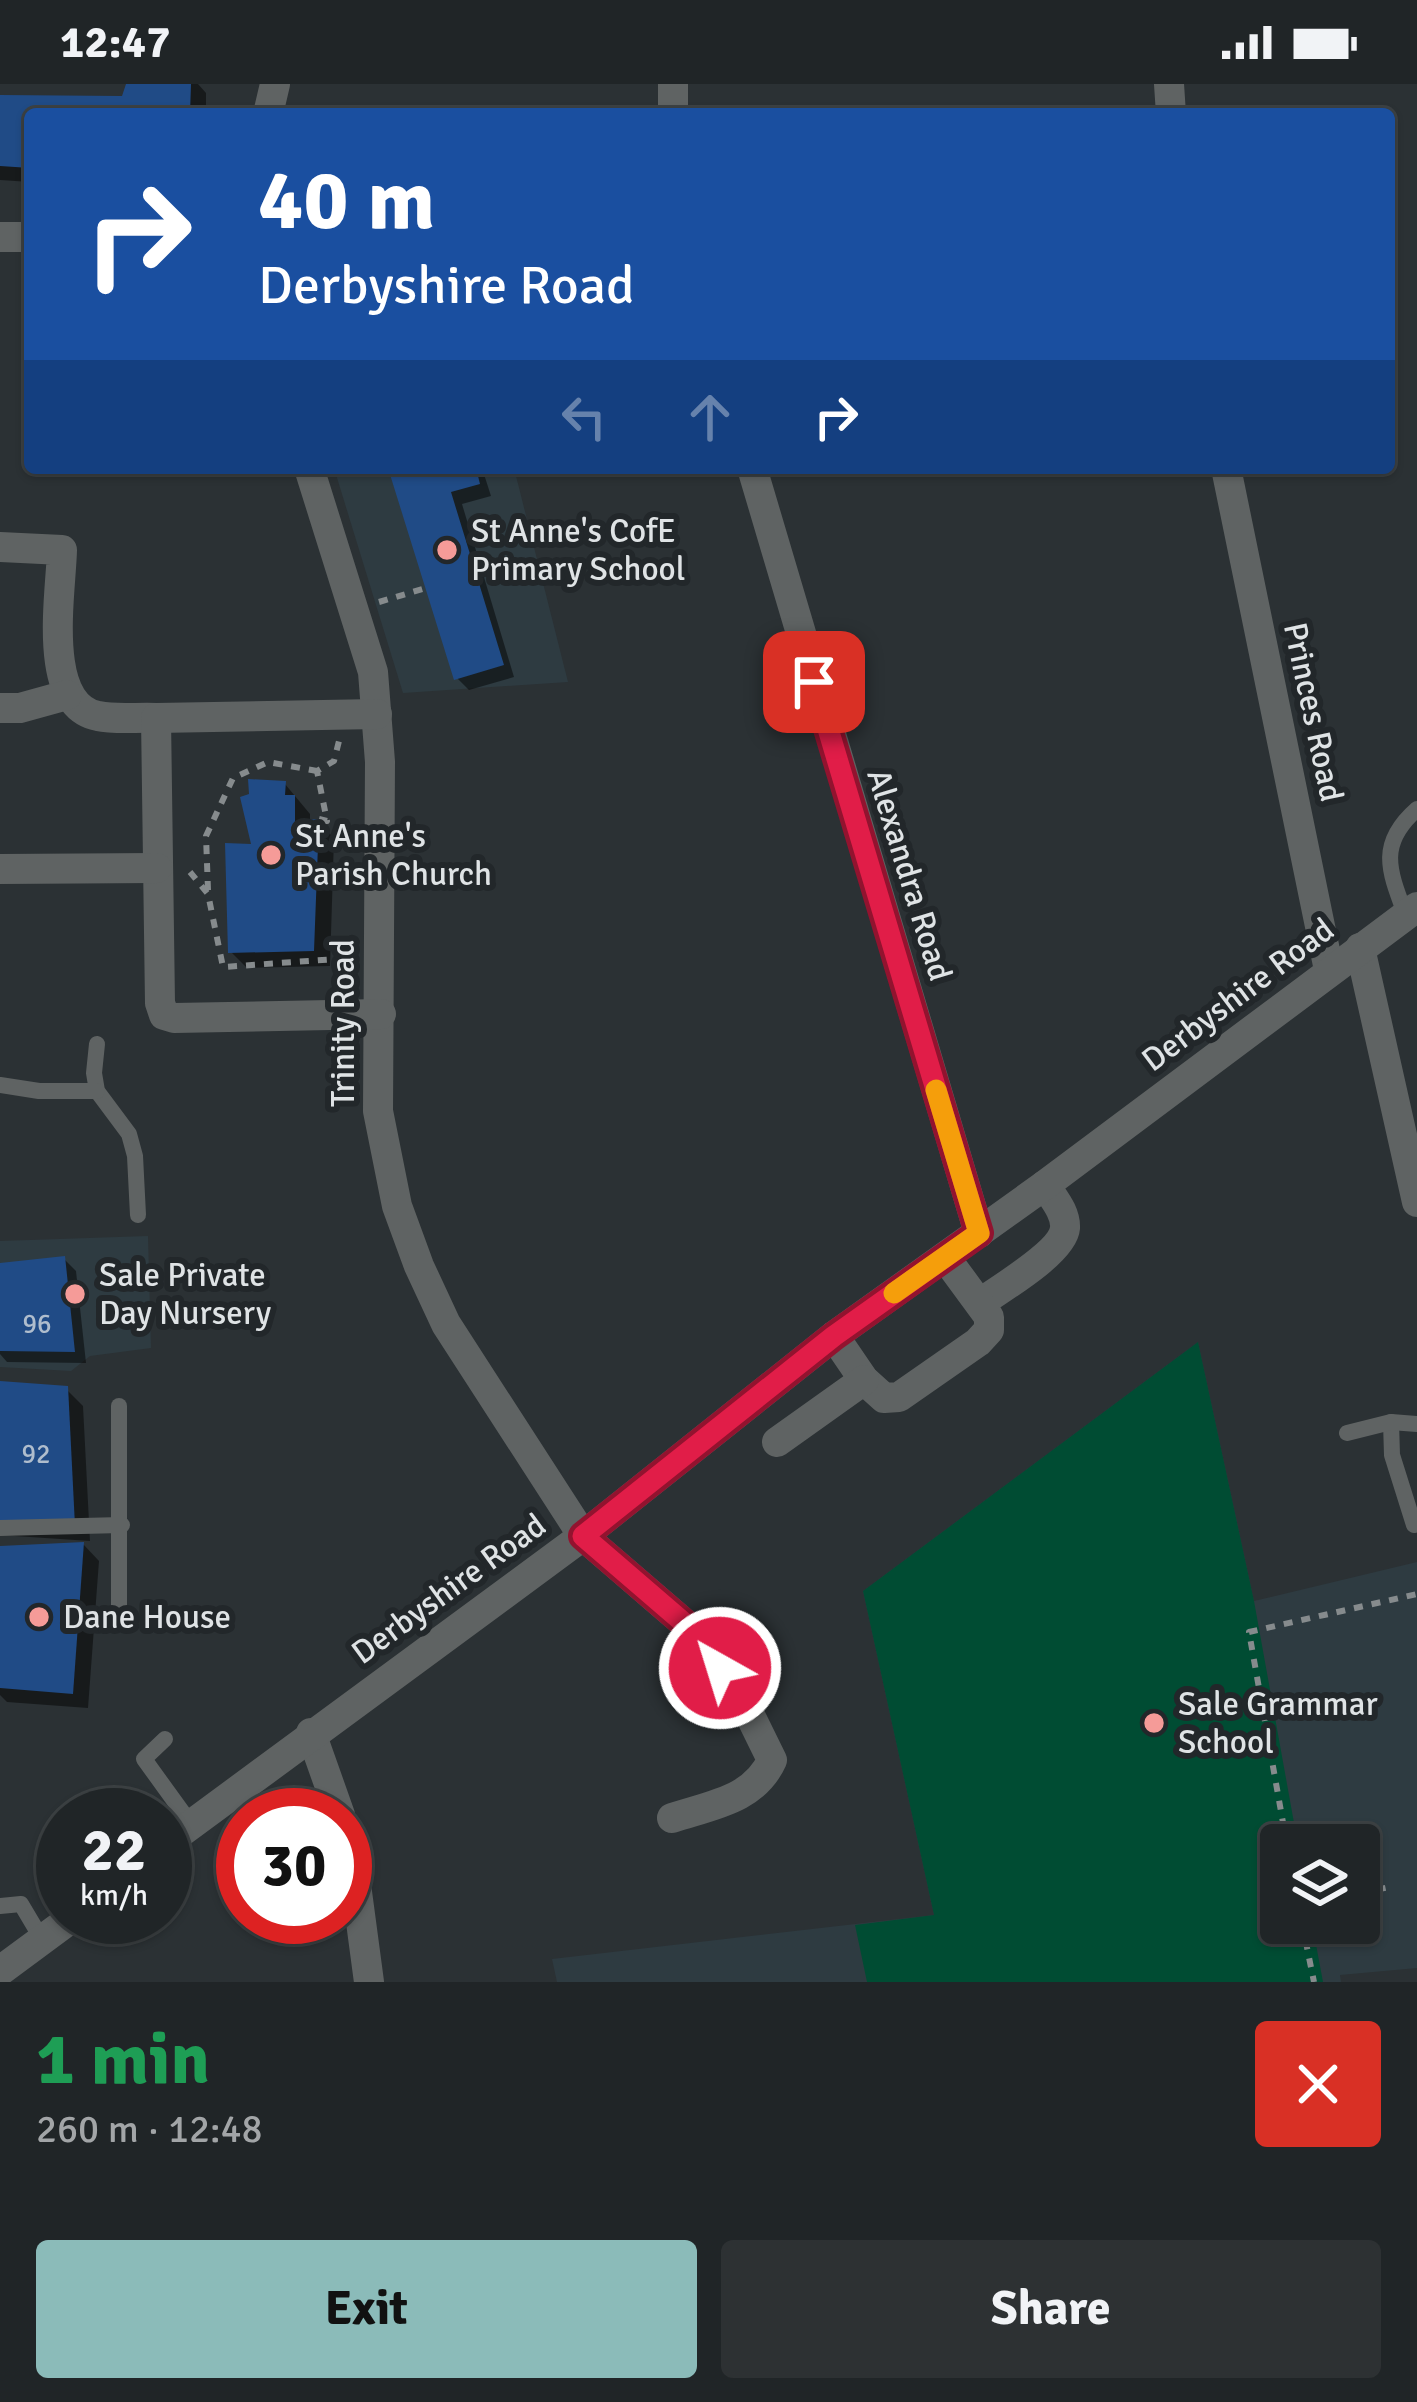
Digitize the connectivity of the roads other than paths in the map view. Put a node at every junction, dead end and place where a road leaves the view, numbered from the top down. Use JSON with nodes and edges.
{"nodes":[{"id":1,"x":311,"y":474,"type":"edge"},
{"id":2,"x":754,"y":474,"type":"edge"},
{"id":3,"x":1227,"y":474,"type":"edge"},
{"id":4,"x":0,"y":548,"type":"edge"},
{"id":5,"x":67,"y":694,"type":"junction"},
{"id":6,"x":0,"y":708,"type":"edge"},
{"id":7,"x":377,"y":714,"type":"junction"},
{"id":8,"x":156,"y":718,"type":"junction"},
{"id":9,"x":1417,"y":809,"type":"edge"},
{"id":10,"x":157,"y":868,"type":"junction"},
{"id":11,"x":0,"y":869,"type":"edge"},
{"id":12,"x":1411,"y":911,"type":"edge"},
{"id":13,"x":1360,"y":948,"type":"junction"},
{"id":14,"x":1329,"y":970,"type":"junction"},
{"id":15,"x":381,"y":1014,"type":"junction"},
{"id":16,"x":97,"y":1044,"type":"dead end"},
{"id":17,"x":0,"y":1085,"type":"edge"},
{"id":18,"x":97,"y":1091,"type":"junction"},
{"id":19,"x":1045,"y":1185,"type":"junction"},
{"id":20,"x":1417,"y":1202,"type":"edge"},
{"id":21,"x":138,"y":1215,"type":"dead end"},
{"id":22,"x":979,"y":1233,"type":"junction"},
{"id":23,"x":945,"y":1257,"type":"junction"},
{"id":24,"x":980,"y":1303,"type":"junction"},
{"id":25,"x":834,"y":1336,"type":"junction"},
{"id":26,"x":864,"y":1380,"type":"junction"},
{"id":27,"x":773,"y":1389,"type":"junction"},
{"id":28,"x":119,"y":1406,"type":"dead end"},
{"id":29,"x":1391,"y":1422,"type":"junction"},
{"id":30,"x":1417,"y":1424,"type":"edge"},
{"id":31,"x":1347,"y":1433,"type":"dead end"},
{"id":32,"x":1414,"y":1525,"type":"dead end"},
{"id":33,"x":122,"y":1526,"type":"junction"},
{"id":34,"x":0,"y":1528,"type":"edge"},
{"id":35,"x":583,"y":1536,"type":"junction"},
{"id":36,"x":119,"y":1619,"type":"dead end"},
{"id":37,"x":310,"y":1733,"type":"junction"},
{"id":38,"x":165,"y":1739,"type":"dead end"},
{"id":39,"x":164,"y":1788,"type":"edge"},
{"id":40,"x":330,"y":1788,"type":"edge"},
{"id":41,"x":672,"y":1818,"type":"dead end"},
{"id":42,"x":192,"y":1822,"type":"edge"},
{"id":43,"x":0,"y":1906,"type":"edge"},
{"id":44,"x":36,"y":1929,"type":"edge"},
{"id":45,"x":39,"y":1944,"type":"edge"},
{"id":46,"x":364,"y":1944,"type":"edge"},
{"id":47,"x":0,"y":1971,"type":"edge"},
{"id":48,"x":369,"y":1982,"type":"edge"}],
"edges":[{"from":1,"to":7,"type":"street","name":"Trinity Road"},
{"from":2,"to":22,"type":"street","name":"Alexandra Road"},
{"from":3,"to":14,"type":"street","name":"Princes Road"},
{"from":4,"to":5,"type":"street"},
{"from":5,"to":6,"type":"street"},
{"from":5,"to":8,"type":"street"},
{"from":7,"to":8,"type":"street"},
{"from":7,"to":15,"type":"street","name":"Trinity Road"},
{"from":8,"to":10,"type":"street"},
{"from":9,"to":12,"type":"lane"},
{"from":10,"to":11,"type":"street"},
{"from":10,"to":15,"type":"street"},
{"from":12,"to":13,"type":"street","name":"Derbyshire Road"},
{"from":13,"to":14,"type":"street","name":"Derbyshire Road"},
{"from":13,"to":20,"type":"street"},
{"from":14,"to":19,"type":"street","name":"Derbyshire Road"},
{"from":15,"to":35,"type":"street","name":"Trinity Road"},
{"from":16,"to":18,"type":"lane"},
{"from":17,"to":18,"type":"lane"},
{"from":18,"to":21,"type":"lane"},
{"from":19,"to":22,"type":"street","name":"Derbyshire Road"},
{"from":19,"to":24,"type":"street"},
{"from":22,"to":23,"type":"street","name":"Derbyshire Road"},
{"from":23,"to":24,"type":"street"},
{"from":23,"to":25,"type":"street","name":"Derbyshire Road"},
{"from":24,"to":26,"type":"street"},
{"from":25,"to":26,"type":"street"},
{"from":25,"to":27,"type":"street","name":"Derbyshire Road"},
{"from":26,"to":27,"type":"street"},
{"from":27,"to":35,"type":"street","name":"Derbyshire Road"},
{"from":28,"to":33,"type":"lane"},
{"from":29,"to":30,"type":"lane"},
{"from":29,"to":31,"type":"lane"},
{"from":29,"to":32,"type":"lane"},
{"from":33,"to":34,"type":"lane"},
{"from":33,"to":36,"type":"lane"},
{"from":35,"to":37,"type":"street","name":"Derbyshire Road"},
{"from":35,"to":41,"type":"street","name":"Trinity Road"},
{"from":37,"to":40,"type":"street"},
{"from":37,"to":42,"type":"street","name":"Derbyshire Road"},
{"from":38,"to":39,"type":"lane"},
{"from":43,"to":44,"type":"lane"},
{"from":45,"to":47,"type":"street"},
{"from":46,"to":48,"type":"street"}]}
